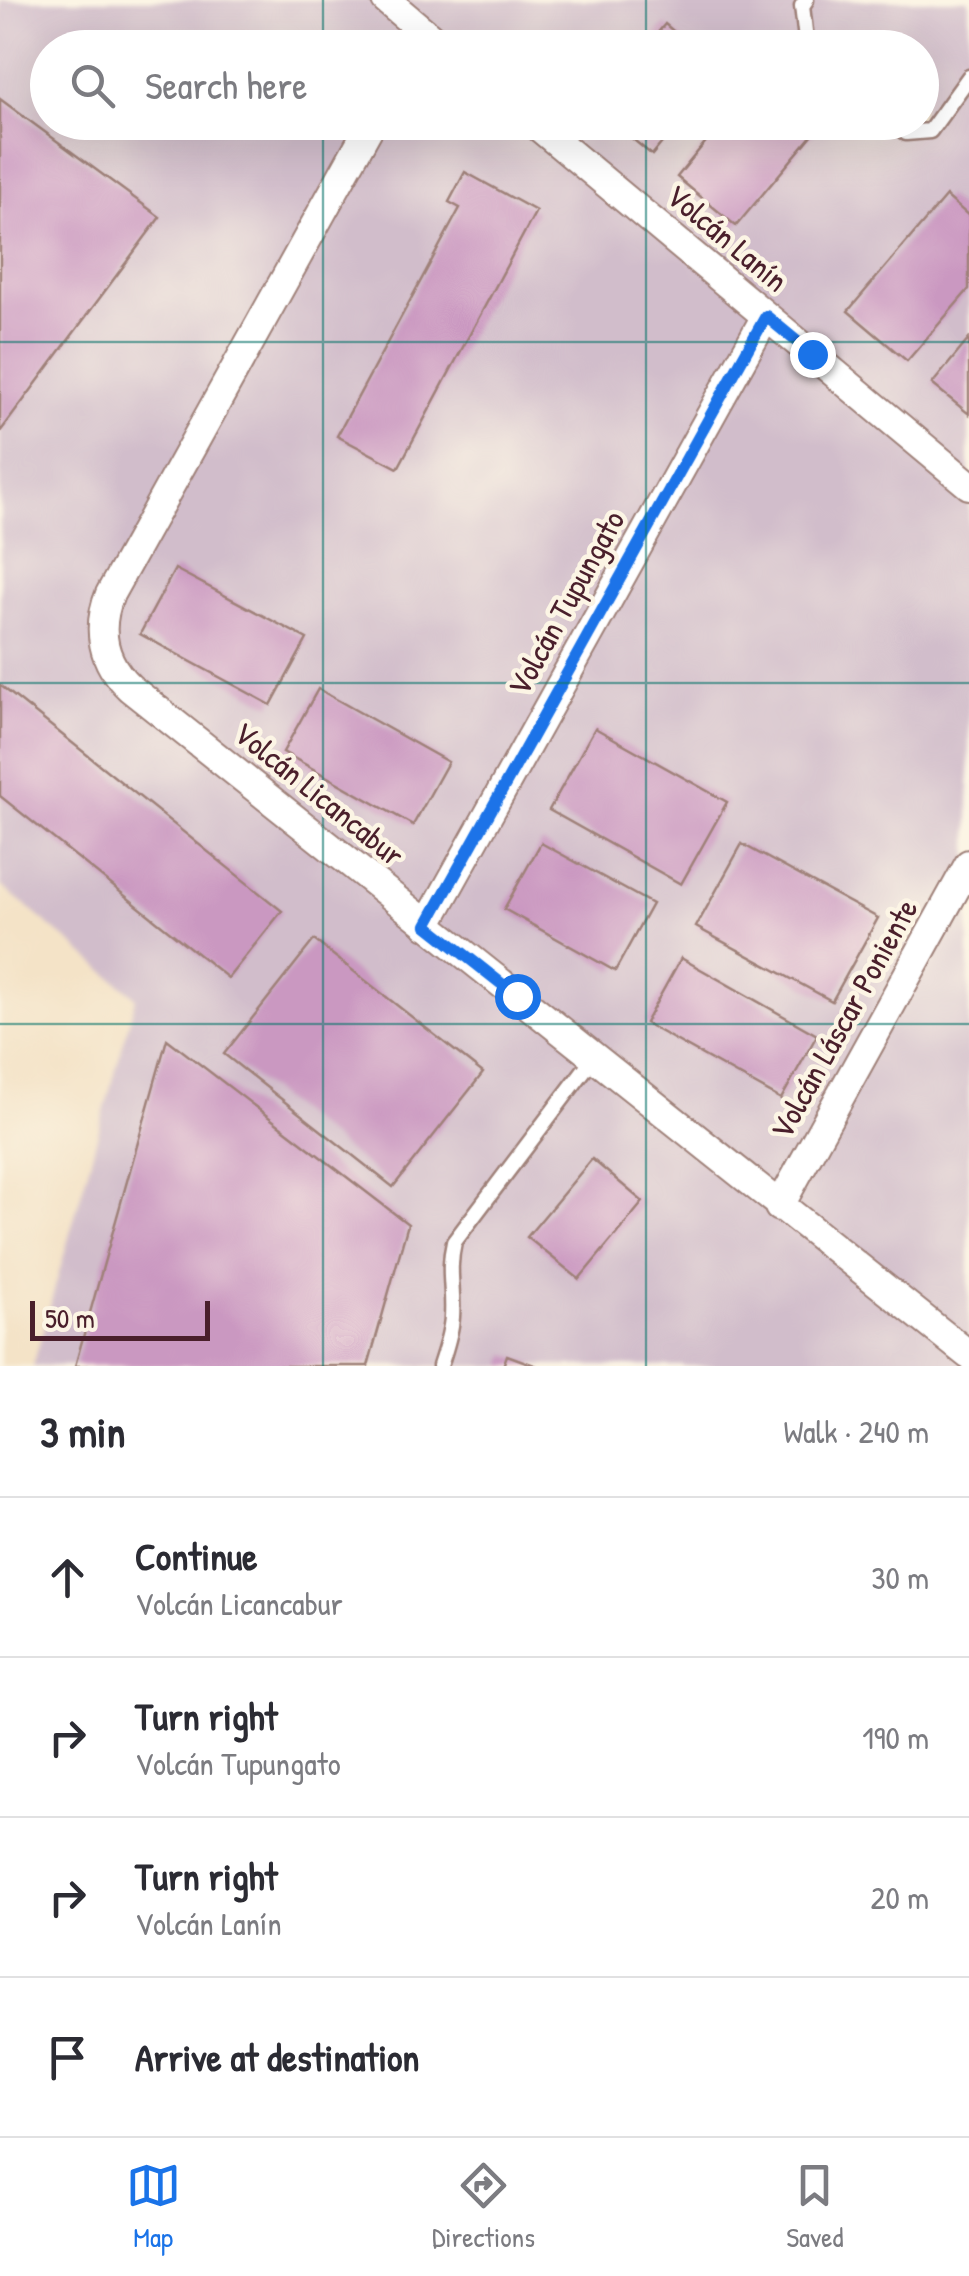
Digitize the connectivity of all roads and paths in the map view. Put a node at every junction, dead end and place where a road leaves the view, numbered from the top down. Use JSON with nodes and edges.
{"nodes":[{"id":1,"x":386,"y":0,"type":"edge"},
{"id":2,"x":806,"y":0,"type":"edge"},
{"id":3,"x":415,"y":30,"type":"edge"},
{"id":4,"x":805,"y":30,"type":"edge"},
{"id":5,"x":969,"y":77,"type":"edge"},
{"id":6,"x":939,"y":118,"type":"edge"},
{"id":7,"x":362,"y":140,"type":"edge"},
{"id":8,"x":555,"y":140,"type":"edge"},
{"id":9,"x":766,"y":316,"type":"junction"},
{"id":10,"x":969,"y":485,"type":"edge"},
{"id":11,"x":969,"y":864,"type":"edge"},
{"id":12,"x":427,"y":925,"type":"junction"},
{"id":13,"x":594,"y":1057,"type":"junction"},
{"id":14,"x":779,"y":1207,"type":"junction"},
{"id":15,"x":969,"y":1356,"type":"edge"},
{"id":16,"x":440,"y":1366,"type":"edge"}],
"edges":[{"from":1,"to":3,"type":"street"},
{"from":2,"to":4,"type":"lane"},
{"from":5,"to":6,"type":"lane"},
{"from":7,"to":12,"type":"street","name":"Volcán Licancabur"},
{"from":8,"to":9,"type":"street","name":"Volcán Lanín"},
{"from":9,"to":10,"type":"street","name":"Volcán Lanín"},
{"from":9,"to":12,"type":"street","name":"Volcán Tupungato"},
{"from":11,"to":14,"type":"street","name":"Volcán Láscar Poniente"},
{"from":12,"to":13,"type":"street","name":"Volcán Licancabur"},
{"from":13,"to":14,"type":"street","name":"Volcán Licancabur"},
{"from":13,"to":16,"type":"lane"},
{"from":14,"to":15,"type":"street","name":"Volcán Licancabur"}]}
